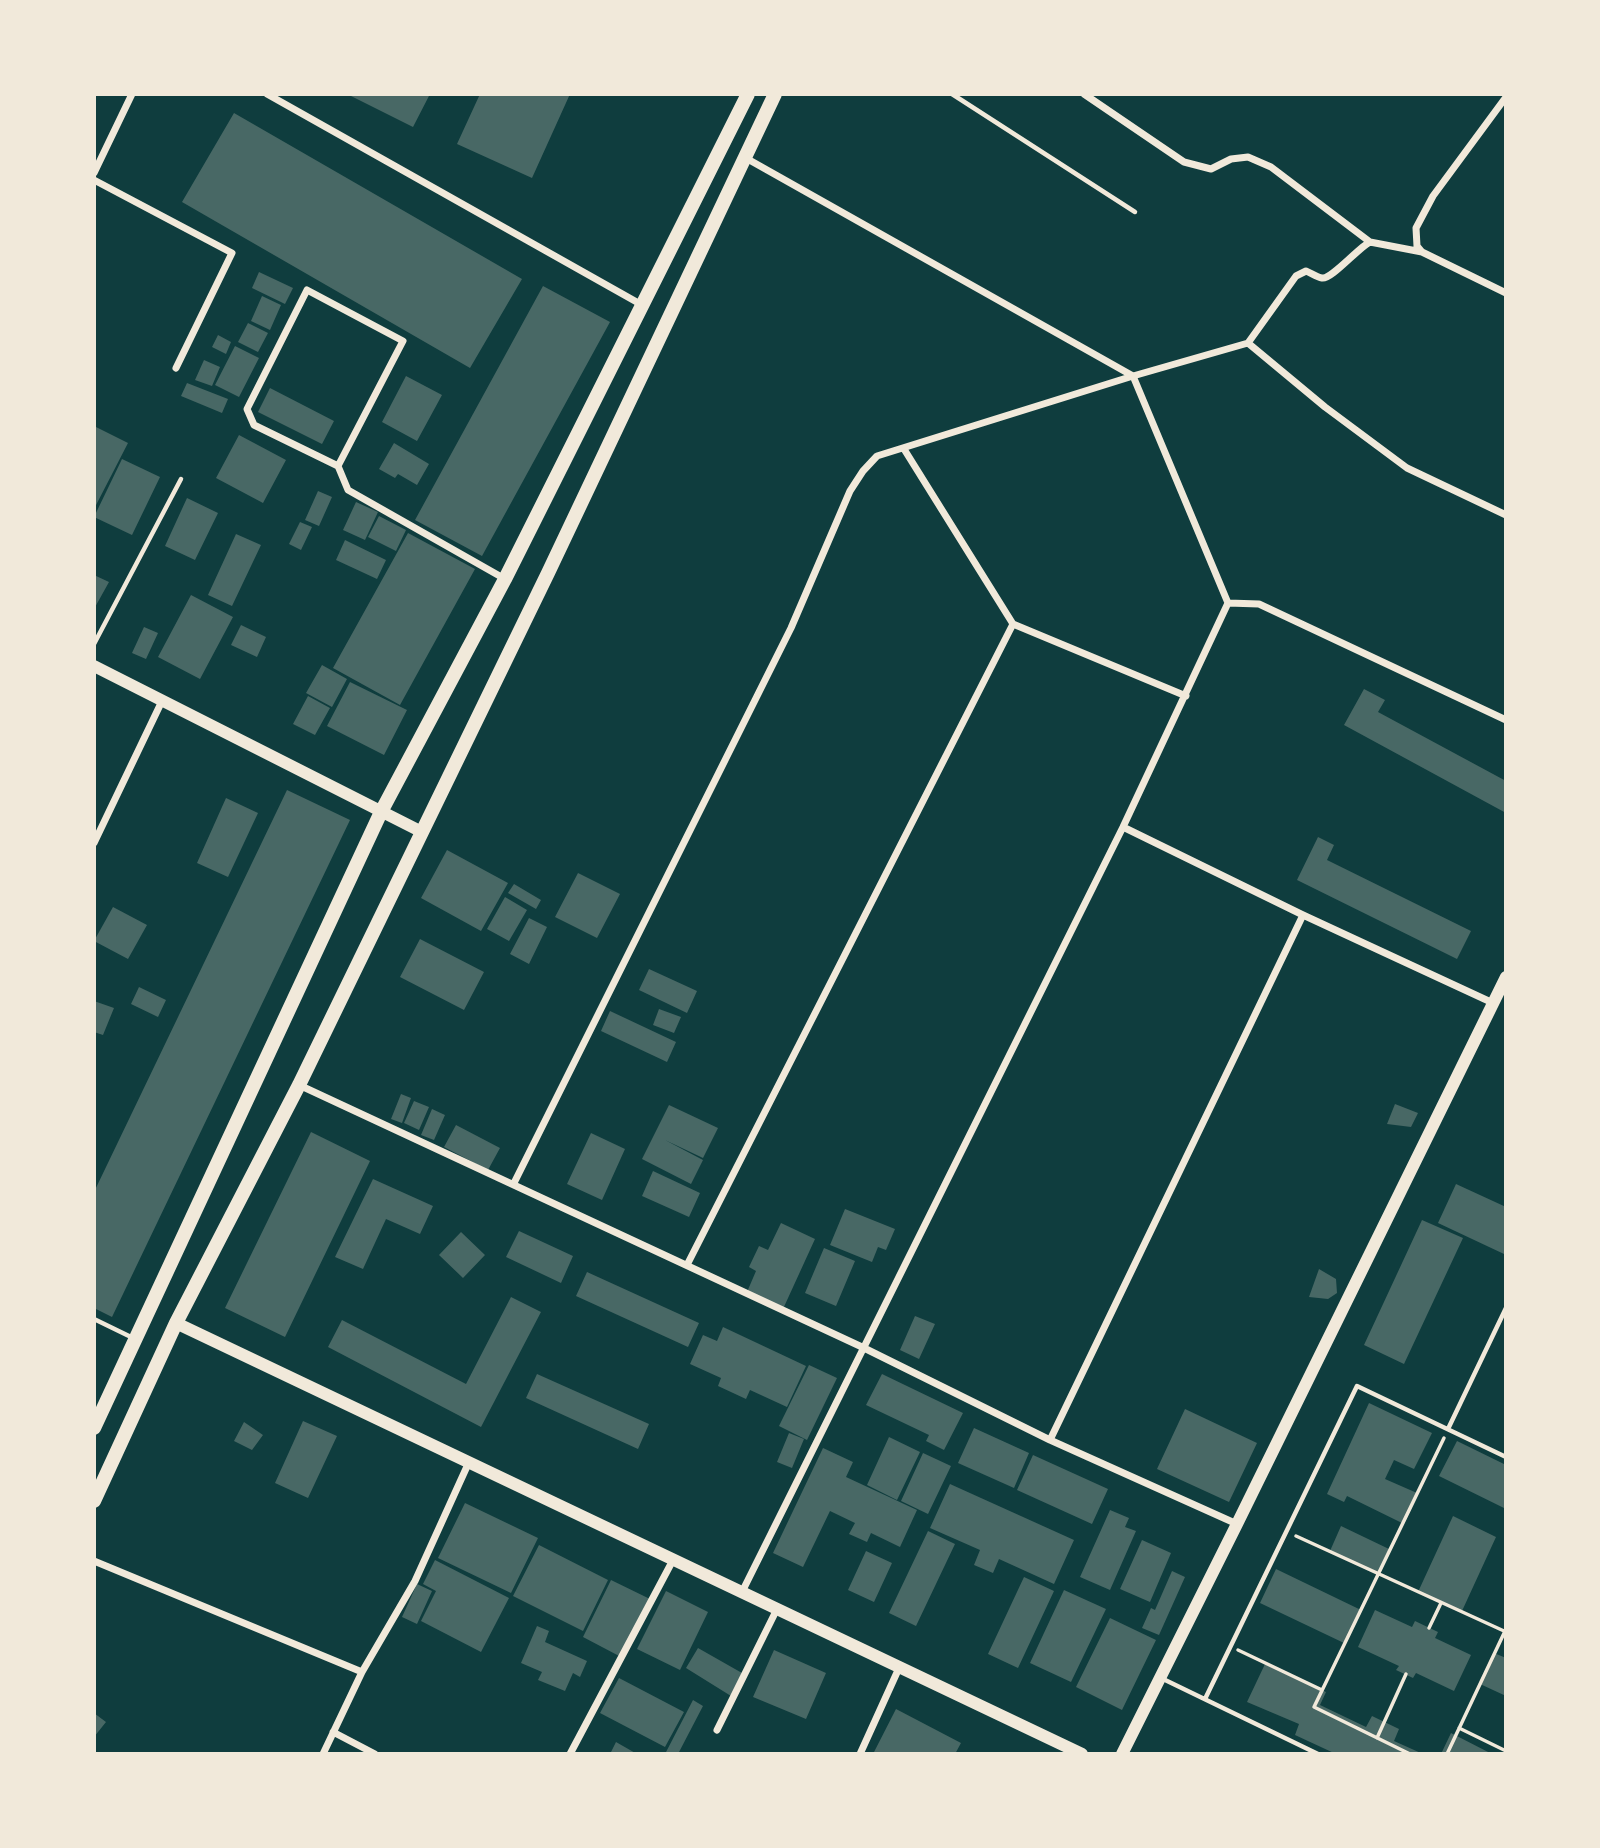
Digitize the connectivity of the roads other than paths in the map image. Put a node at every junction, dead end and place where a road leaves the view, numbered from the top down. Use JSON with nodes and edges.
{"nodes":[{"id":1,"x":132,"y":94,"type":"edge"},
{"id":2,"x":267,"y":94,"type":"edge"},
{"id":3,"x":748,"y":94,"type":"edge"},
{"id":4,"x":775,"y":94,"type":"edge"},
{"id":5,"x":951,"y":94,"type":"edge"},
{"id":6,"x":1084,"y":94,"type":"edge"},
{"id":7,"x":1506,"y":97,"type":"edge"},
{"id":8,"x":744,"y":156,"type":"junction"},
{"id":9,"x":94,"y":173,"type":"edge"},
{"id":10,"x":94,"y":180,"type":"edge"},
{"id":11,"x":1135,"y":212,"type":"dead end"},
{"id":12,"x":1370,"y":242,"type":"junction"},
{"id":13,"x":1422,"y":252,"type":"junction"},
{"id":14,"x":1506,"y":293,"type":"edge"},
{"id":15,"x":642,"y":305,"type":"junction"},
{"id":16,"x":1248,"y":343,"type":"junction"},
{"id":17,"x":176,"y":368,"type":"dead end"},
{"id":18,"x":1133,"y":376,"type":"junction"},
{"id":19,"x":904,"y":449,"type":"junction"},
{"id":20,"x":338,"y":466,"type":"junction"},
{"id":21,"x":181,"y":480,"type":"dead end"},
{"id":22,"x":1506,"y":514,"type":"edge"},
{"id":23,"x":505,"y":579,"type":"junction"},
{"id":24,"x":1228,"y":603,"type":"junction"},
{"id":25,"x":1013,"y":624,"type":"junction"},
{"id":26,"x":94,"y":644,"type":"edge"},
{"id":27,"x":94,"y":666,"type":"edge"},
{"id":28,"x":1186,"y":696,"type":"junction"},
{"id":29,"x":162,"y":701,"type":"junction"},
{"id":30,"x":1506,"y":720,"type":"edge"},
{"id":31,"x":381,"y":812,"type":"junction"},
{"id":32,"x":1123,"y":827,"type":"junction"},
{"id":33,"x":422,"y":832,"type":"junction"},
{"id":34,"x":94,"y":842,"type":"edge"},
{"id":35,"x":1303,"y":915,"type":"junction"},
{"id":36,"x":1504,"y":983,"type":"edge"},
{"id":37,"x":1493,"y":1003,"type":"junction"},
{"id":38,"x":299,"y":1085,"type":"junction"},
{"id":39,"x":514,"y":1183,"type":"junction"},
{"id":40,"x":687,"y":1265,"type":"junction"},
{"id":41,"x":1506,"y":1308,"type":"edge"},
{"id":42,"x":94,"y":1319,"type":"edge"},
{"id":43,"x":176,"y":1324,"type":"junction"},
{"id":44,"x":135,"y":1339,"type":"junction"},
{"id":45,"x":862,"y":1347,"type":"junction"},
{"id":46,"x":94,"y":1429,"type":"edge"},
{"id":47,"x":1448,"y":1429,"type":"junction"},
{"id":48,"x":1050,"y":1440,"type":"junction"},
{"id":49,"x":1506,"y":1457,"type":"edge"},
{"id":50,"x":469,"y":1462,"type":"junction"},
{"id":51,"x":94,"y":1501,"type":"edge"},
{"id":52,"x":1237,"y":1524,"type":"junction"},
{"id":53,"x":673,"y":1560,"type":"junction"},
{"id":54,"x":94,"y":1561,"type":"edge"},
{"id":55,"x":742,"y":1592,"type":"junction"},
{"id":56,"x":777,"y":1609,"type":"junction"},
{"id":57,"x":899,"y":1668,"type":"junction"},
{"id":58,"x":362,"y":1672,"type":"junction"},
{"id":59,"x":1160,"y":1678,"type":"junction"},
{"id":60,"x":1205,"y":1699,"type":"junction"},
{"id":61,"x":717,"y":1730,"type":"dead end"},
{"id":62,"x":334,"y":1732,"type":"junction"},
{"id":63,"x":323,"y":1754,"type":"edge"},
{"id":64,"x":375,"y":1754,"type":"edge"},
{"id":65,"x":570,"y":1754,"type":"edge"},
{"id":66,"x":860,"y":1754,"type":"edge"},
{"id":67,"x":1082,"y":1754,"type":"edge"},
{"id":68,"x":1122,"y":1754,"type":"edge"},
{"id":69,"x":1318,"y":1754,"type":"edge"}],
"edges":[{"from":1,"to":9,"type":"street"},
{"from":2,"to":15,"type":"street"},
{"from":3,"to":15,"type":"main road"},
{"from":4,"to":8,"type":"main road"},
{"from":5,"to":11,"type":"lane"},
{"from":6,"to":12,"type":"street"},
{"from":7,"to":13,"type":"street"},
{"from":8,"to":18,"type":"street"},
{"from":8,"to":33,"type":"main road"},
{"from":10,"to":17,"type":"street"},
{"from":12,"to":13,"type":"street"},
{"from":12,"to":16,"type":"street"},
{"from":13,"to":14,"type":"street"},
{"from":15,"to":23,"type":"main road"},
{"from":16,"to":18,"type":"street"},
{"from":16,"to":22,"type":"street"},
{"from":18,"to":19,"type":"street"},
{"from":18,"to":24,"type":"street"},
{"from":19,"to":25,"type":"street"},
{"from":19,"to":39,"type":"street"},
{"from":20,"to":20,"type":"street"},
{"from":20,"to":23,"type":"street"},
{"from":21,"to":26,"type":"lane"},
{"from":23,"to":31,"type":"main road"},
{"from":24,"to":28,"type":"street"},
{"from":24,"to":30,"type":"street"},
{"from":25,"to":28,"type":"street"},
{"from":25,"to":40,"type":"street"},
{"from":27,"to":29,"type":"main road"},
{"from":28,"to":32,"type":"street"},
{"from":29,"to":31,"type":"main road"},
{"from":29,"to":34,"type":"street"},
{"from":31,"to":33,"type":"main road"},
{"from":31,"to":44,"type":"main road"},
{"from":32,"to":35,"type":"street"},
{"from":32,"to":45,"type":"street"},
{"from":33,"to":38,"type":"main road"},
{"from":35,"to":37,"type":"street"},
{"from":35,"to":48,"type":"street"},
{"from":36,"to":37,"type":"main road"},
{"from":37,"to":52,"type":"main road"},
{"from":38,"to":39,"type":"street"},
{"from":38,"to":43,"type":"main road"},
{"from":39,"to":40,"type":"street"},
{"from":40,"to":45,"type":"street"},
{"from":41,"to":47,"type":"lane"},
{"from":42,"to":44,"type":"lane"},
{"from":43,"to":50,"type":"main road"},
{"from":43,"to":51,"type":"main road"},
{"from":44,"to":46,"type":"main road"},
{"from":45,"to":48,"type":"street"},
{"from":45,"to":55,"type":"street"},
{"from":47,"to":49,"type":"lane"},
{"from":47,"to":60,"type":"lane"},
{"from":48,"to":52,"type":"street"},
{"from":50,"to":53,"type":"main road"},
{"from":50,"to":58,"type":"street"},
{"from":52,"to":59,"type":"main road"},
{"from":53,"to":55,"type":"main road"},
{"from":53,"to":65,"type":"street"},
{"from":54,"to":58,"type":"street"},
{"from":55,"to":56,"type":"main road"},
{"from":56,"to":57,"type":"main road"},
{"from":56,"to":61,"type":"street"},
{"from":57,"to":66,"type":"street"},
{"from":57,"to":67,"type":"main road"},
{"from":58,"to":62,"type":"street"},
{"from":59,"to":60,"type":"lane"},
{"from":59,"to":68,"type":"main road"},
{"from":60,"to":69,"type":"lane"},
{"from":62,"to":63,"type":"street"},
{"from":62,"to":64,"type":"street"}]}
